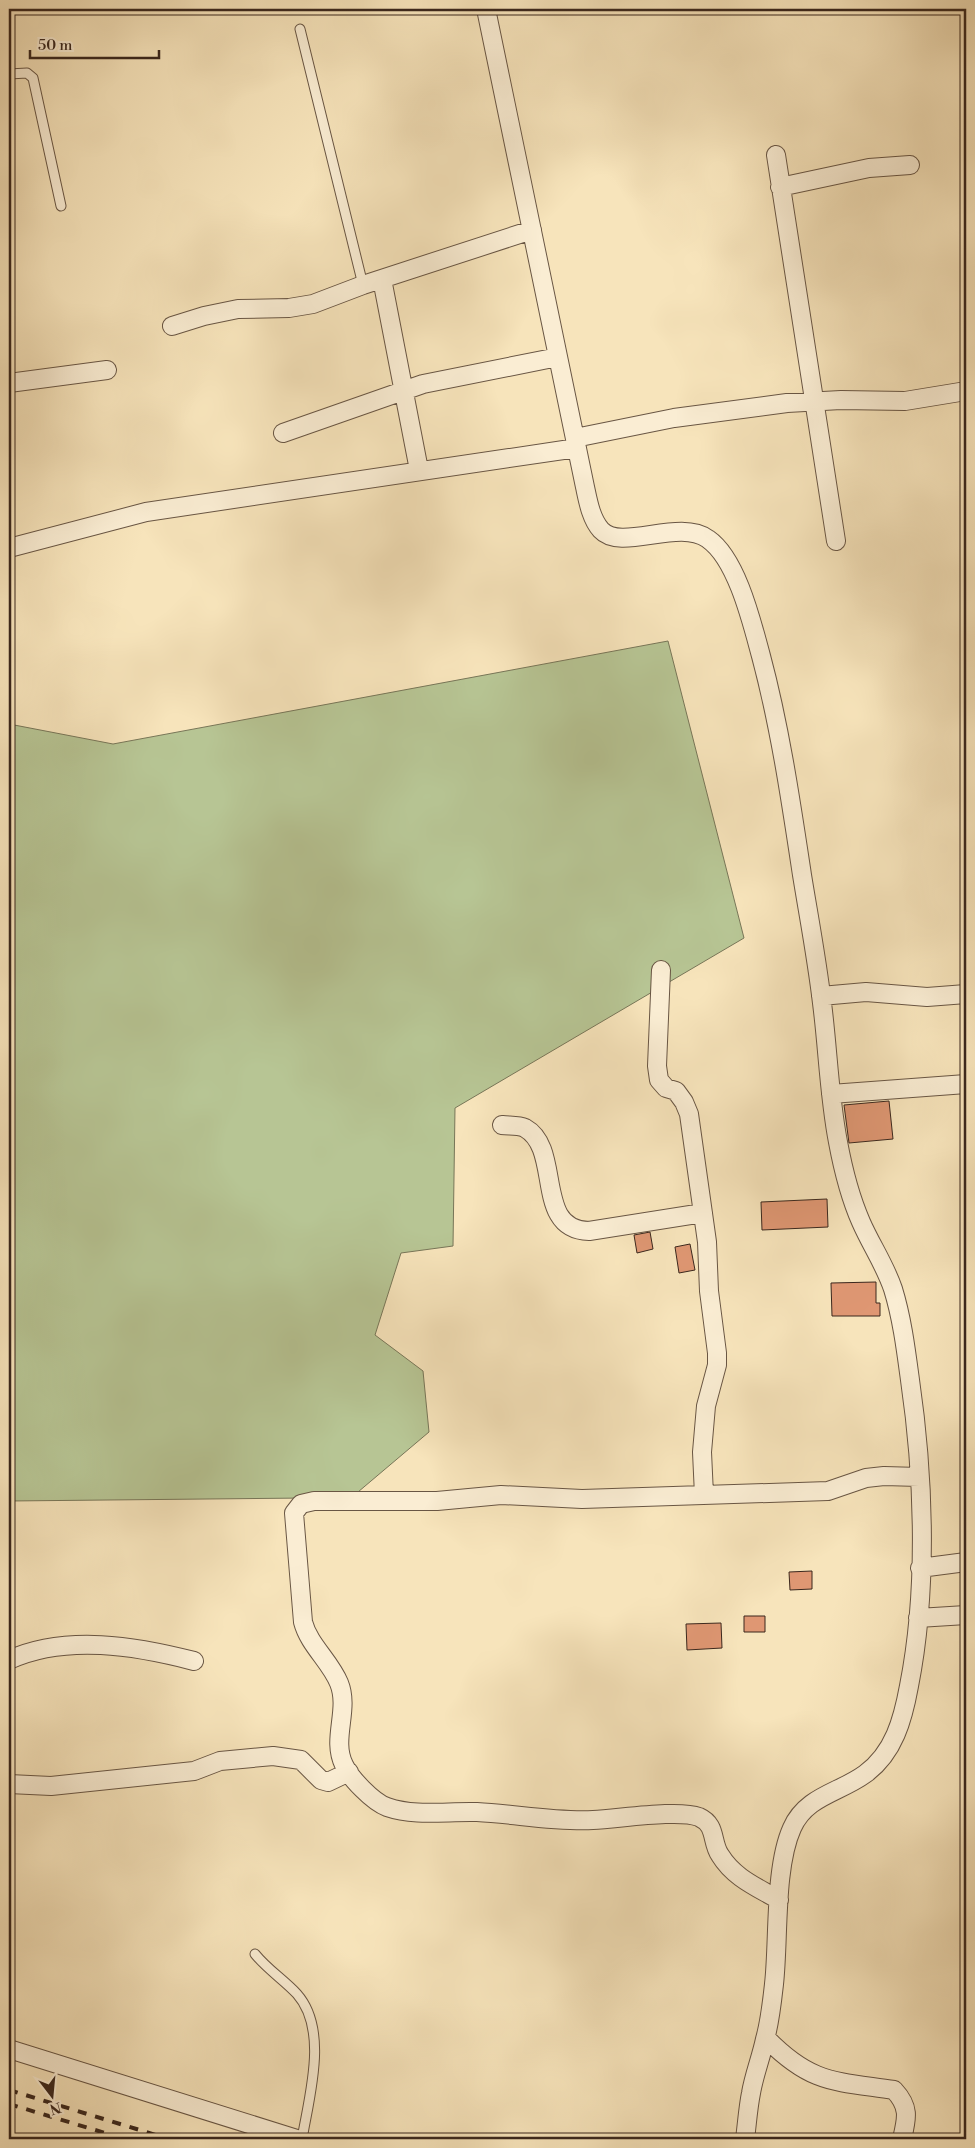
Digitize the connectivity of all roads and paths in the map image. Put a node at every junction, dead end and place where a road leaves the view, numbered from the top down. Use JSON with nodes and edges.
{"nodes":[{"id":1,"x":486,"y":9,"type":"edge"},
{"id":2,"x":300,"y":29,"type":"dead end"},
{"id":3,"x":9,"y":74,"type":"edge"},
{"id":4,"x":776,"y":155,"type":"dead end"},
{"id":5,"x":910,"y":165,"type":"dead end"},
{"id":6,"x":780,"y":187,"type":"junction"},
{"id":7,"x":61,"y":206,"type":"dead end"},
{"id":8,"x":532,"y":230,"type":"junction"},
{"id":9,"x":382,"y":279,"type":"junction"},
{"id":10,"x":363,"y":285,"type":"junction"},
{"id":11,"x":172,"y":326,"type":"dead end"},
{"id":12,"x":558,"y":357,"type":"junction"},
{"id":13,"x":107,"y":370,"type":"dead end"},
{"id":14,"x":9,"y":383,"type":"edge"},
{"id":15,"x":403,"y":390,"type":"junction"},
{"id":16,"x":966,"y":391,"type":"edge"},
{"id":17,"x":815,"y":401,"type":"junction"},
{"id":18,"x":283,"y":433,"type":"dead end"},
{"id":19,"x":576,"y":443,"type":"junction"},
{"id":20,"x":419,"y":470,"type":"junction"},
{"id":21,"x":836,"y":541,"type":"dead end"},
{"id":22,"x":9,"y":548,"type":"edge"},
{"id":23,"x":661,"y":970,"type":"dead end"},
{"id":24,"x":966,"y":994,"type":"edge"},
{"id":25,"x":821,"y":996,"type":"junction"},
{"id":26,"x":966,"y":1084,"type":"edge"},
{"id":27,"x":831,"y":1094,"type":"junction"},
{"id":28,"x":502,"y":1125,"type":"dead end"},
{"id":29,"x":703,"y":1213,"type":"junction"},
{"id":30,"x":919,"y":1477,"type":"junction"},
{"id":31,"x":704,"y":1495,"type":"junction"},
{"id":32,"x":966,"y":1562,"type":"edge"},
{"id":33,"x":920,"y":1568,"type":"junction"},
{"id":34,"x":966,"y":1615,"type":"edge"},
{"id":35,"x":918,"y":1618,"type":"junction"},
{"id":36,"x":9,"y":1660,"type":"edge"},
{"id":37,"x":194,"y":1662,"type":"dead end"},
{"id":38,"x":349,"y":1772,"type":"junction"},
{"id":39,"x":9,"y":1784,"type":"edge"},
{"id":40,"x":779,"y":1900,"type":"junction"},
{"id":41,"x":255,"y":1954,"type":"dead end"},
{"id":42,"x":766,"y":2038,"type":"junction"},
{"id":43,"x":9,"y":2050,"type":"edge"},
{"id":44,"x":297,"y":2139,"type":"edge"},
{"id":45,"x":302,"y":2139,"type":"edge"},
{"id":46,"x":745,"y":2139,"type":"edge"},
{"id":47,"x":902,"y":2139,"type":"edge"}],
"edges":[{"from":1,"to":8,"type":"street"},
{"from":2,"to":10,"type":"lane"},
{"from":3,"to":7,"type":"lane"},
{"from":4,"to":6,"type":"street"},
{"from":5,"to":6,"type":"street"},
{"from":6,"to":17,"type":"street"},
{"from":8,"to":9,"type":"street"},
{"from":8,"to":12,"type":"street"},
{"from":9,"to":10,"type":"street"},
{"from":9,"to":15,"type":"street"},
{"from":10,"to":11,"type":"street"},
{"from":12,"to":15,"type":"street"},
{"from":12,"to":19,"type":"street"},
{"from":13,"to":14,"type":"street"},
{"from":15,"to":18,"type":"street"},
{"from":15,"to":20,"type":"street"},
{"from":16,"to":17,"type":"street"},
{"from":17,"to":19,"type":"street"},
{"from":17,"to":21,"type":"street"},
{"from":19,"to":20,"type":"street"},
{"from":19,"to":25,"type":"street"},
{"from":20,"to":22,"type":"street"},
{"from":23,"to":29,"type":"street"},
{"from":24,"to":25,"type":"street"},
{"from":25,"to":27,"type":"street"},
{"from":26,"to":27,"type":"street"},
{"from":27,"to":30,"type":"street"},
{"from":28,"to":29,"type":"street"},
{"from":29,"to":31,"type":"street"},
{"from":30,"to":31,"type":"street"},
{"from":30,"to":33,"type":"street"},
{"from":31,"to":38,"type":"street"},
{"from":32,"to":33,"type":"street"},
{"from":33,"to":35,"type":"street"},
{"from":34,"to":35,"type":"street"},
{"from":35,"to":40,"type":"street"},
{"from":36,"to":37,"type":"street"},
{"from":38,"to":39,"type":"street"},
{"from":38,"to":40,"type":"street"},
{"from":40,"to":42,"type":"street"},
{"from":41,"to":45,"type":"lane"},
{"from":42,"to":46,"type":"street"},
{"from":42,"to":47,"type":"street"},
{"from":43,"to":44,"type":"street"}]}
